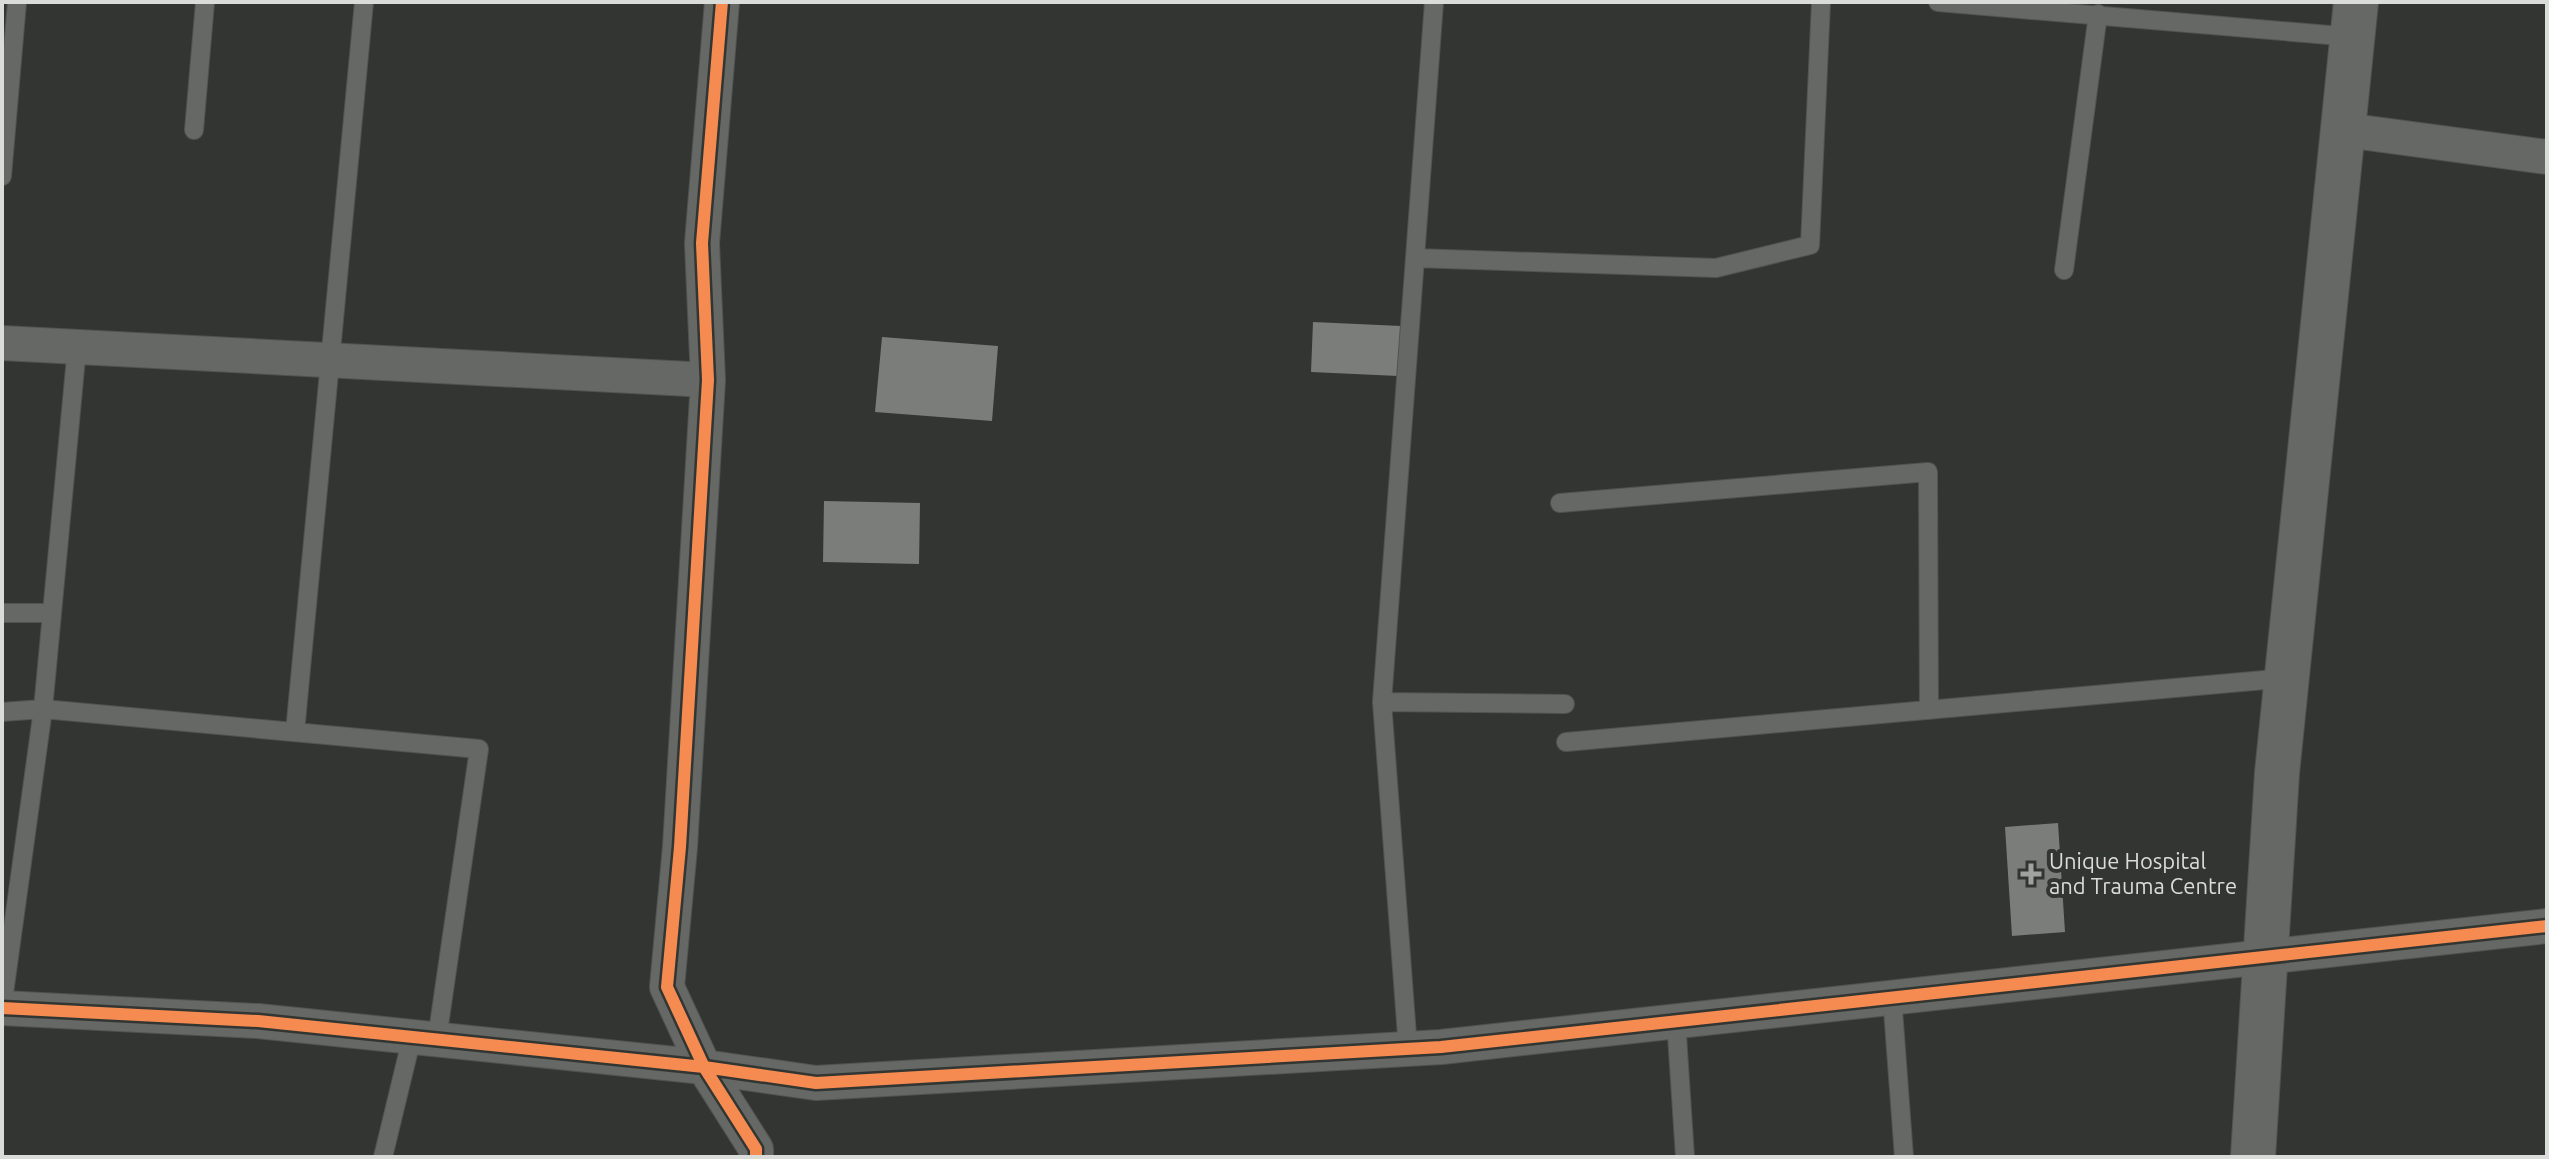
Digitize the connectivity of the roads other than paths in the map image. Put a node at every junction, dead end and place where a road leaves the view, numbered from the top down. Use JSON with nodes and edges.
{"nodes":[{"id":1,"x":17,"y":2,"type":"edge"},
{"id":2,"x":205,"y":2,"type":"edge"},
{"id":3,"x":364,"y":2,"type":"edge"},
{"id":4,"x":722,"y":2,"type":"edge"},
{"id":5,"x":1434,"y":2,"type":"edge"},
{"id":6,"x":1821,"y":2,"type":"edge"},
{"id":7,"x":1938,"y":2,"type":"edge"},
{"id":8,"x":2098,"y":14,"type":"junction"},
{"id":9,"x":2356,"y":20,"type":"edge"},
{"id":10,"x":194,"y":130,"type":"dead end"},
{"id":11,"x":2345,"y":130,"type":"junction"},
{"id":12,"x":2547,"y":157,"type":"edge"},
{"id":13,"x":2,"y":176,"type":"edge"},
{"id":14,"x":1415,"y":258,"type":"junction"},
{"id":15,"x":2064,"y":270,"type":"dead end"},
{"id":16,"x":2,"y":343,"type":"edge"},
{"id":17,"x":77,"y":347,"type":"junction"},
{"id":18,"x":330,"y":361,"type":"junction"},
{"id":19,"x":708,"y":380,"type":"junction"},
{"id":20,"x":1560,"y":503,"type":"dead end"},
{"id":21,"x":2,"y":613,"type":"edge"},
{"id":22,"x":52,"y":613,"type":"junction"},
{"id":23,"x":2287,"y":678,"type":"junction"},
{"id":24,"x":1382,"y":702,"type":"junction"},
{"id":25,"x":1565,"y":704,"type":"dead end"},
{"id":26,"x":43,"y":709,"type":"junction"},
{"id":27,"x":1929,"y":710,"type":"junction"},
{"id":28,"x":2,"y":712,"type":"edge"},
{"id":29,"x":295,"y":732,"type":"junction"},
{"id":30,"x":1566,"y":742,"type":"dead end"},
{"id":31,"x":2547,"y":926,"type":"edge"},
{"id":32,"x":2265,"y":955,"type":"junction"},
{"id":33,"x":1892,"y":996,"type":"junction"},
{"id":34,"x":2,"y":1008,"type":"edge"},
{"id":35,"x":1676,"y":1020,"type":"junction"},
{"id":36,"x":424,"y":1038,"type":"junction"},
{"id":37,"x":1408,"y":1049,"type":"junction"},
{"id":38,"x":704,"y":1067,"type":"junction"},
{"id":39,"x":383,"y":1157,"type":"edge"},
{"id":40,"x":756,"y":1157,"type":"edge"},
{"id":41,"x":1685,"y":1157,"type":"edge"},
{"id":42,"x":1904,"y":1157,"type":"edge"},
{"id":43,"x":2253,"y":1157,"type":"edge"}],
"edges":[{"from":1,"to":13,"type":"lane"},
{"from":2,"to":10,"type":"lane"},
{"from":3,"to":18,"type":"lane"},
{"from":4,"to":19,"type":"street"},
{"from":5,"to":14,"type":"lane"},
{"from":6,"to":14,"type":"lane"},
{"from":7,"to":8,"type":"lane"},
{"from":8,"to":9,"type":"lane"},
{"from":8,"to":15,"type":"lane"},
{"from":9,"to":11,"type":"street"},
{"from":11,"to":12,"type":"street"},
{"from":11,"to":23,"type":"street"},
{"from":14,"to":24,"type":"lane"},
{"from":16,"to":17,"type":"street"},
{"from":17,"to":18,"type":"street"},
{"from":17,"to":22,"type":"lane"},
{"from":18,"to":19,"type":"street"},
{"from":18,"to":29,"type":"lane"},
{"from":19,"to":38,"type":"street"},
{"from":20,"to":27,"type":"lane"},
{"from":21,"to":22,"type":"lane"},
{"from":22,"to":26,"type":"lane"},
{"from":23,"to":27,"type":"lane"},
{"from":23,"to":32,"type":"street"},
{"from":24,"to":25,"type":"lane"},
{"from":24,"to":37,"type":"lane"},
{"from":26,"to":28,"type":"lane"},
{"from":26,"to":29,"type":"lane"},
{"from":26,"to":34,"type":"lane"},
{"from":27,"to":30,"type":"lane"},
{"from":29,"to":36,"type":"lane"},
{"from":31,"to":32,"type":"street"},
{"from":32,"to":33,"type":"street"},
{"from":32,"to":43,"type":"street"},
{"from":33,"to":35,"type":"street"},
{"from":33,"to":42,"type":"lane"},
{"from":34,"to":36,"type":"street"},
{"from":35,"to":37,"type":"street"},
{"from":35,"to":41,"type":"lane"},
{"from":36,"to":38,"type":"street"},
{"from":36,"to":39,"type":"lane"},
{"from":37,"to":38,"type":"street"},
{"from":38,"to":40,"type":"street"}]}
